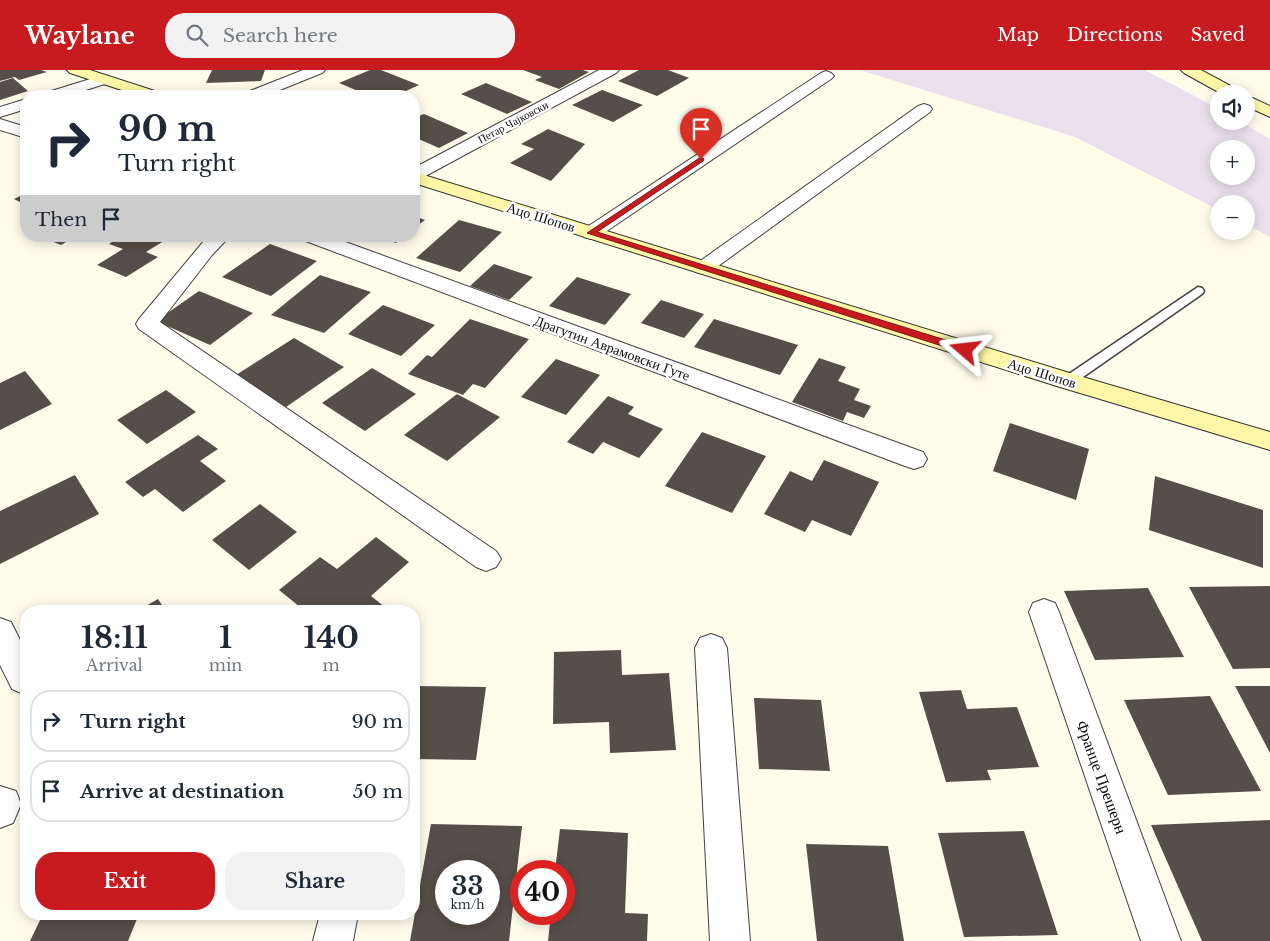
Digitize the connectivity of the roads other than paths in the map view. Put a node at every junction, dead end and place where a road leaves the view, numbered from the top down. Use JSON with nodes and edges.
{"nodes":[{"id":1,"x":75,"y":70,"type":"edge"},
{"id":2,"x":317,"y":70,"type":"edge"},
{"id":3,"x":611,"y":70,"type":"edge"},
{"id":4,"x":1188,"y":70,"type":"edge"},
{"id":5,"x":826,"y":76,"type":"dead end"},
{"id":6,"x":103,"y":80,"type":"junction"},
{"id":7,"x":1217,"y":85,"type":"edge"},
{"id":8,"x":70,"y":90,"type":"edge"},
{"id":9,"x":136,"y":90,"type":"edge"},
{"id":10,"x":266,"y":90,"type":"edge"},
{"id":11,"x":1255,"y":104,"type":"edge"},
{"id":12,"x":20,"y":106,"type":"edge"},
{"id":13,"x":924,"y":109,"type":"dead end"},
{"id":14,"x":0,"y":112,"type":"edge"},
{"id":15,"x":1270,"y":112,"type":"edge"},
{"id":16,"x":0,"y":124,"type":"edge"},
{"id":17,"x":20,"y":131,"type":"edge"},
{"id":18,"x":420,"y":173,"type":"edge"},
{"id":19,"x":420,"y":178,"type":"edge"},
{"id":20,"x":591,"y":233,"type":"junction"},
{"id":21,"x":214,"y":242,"type":"edge"},
{"id":22,"x":326,"y":242,"type":"edge"},
{"id":23,"x":703,"y":268,"type":"junction"},
{"id":24,"x":1198,"y":291,"type":"dead end"},
{"id":25,"x":1068,"y":381,"type":"junction"},
{"id":26,"x":1270,"y":441,"type":"edge"},
{"id":27,"x":914,"y":459,"type":"dead end"},
{"id":28,"x":486,"y":559,"type":"dead end"},
{"id":29,"x":1044,"y":612,"type":"dead end"},
{"id":30,"x":0,"y":632,"type":"edge"},
{"id":31,"x":711,"y":648,"type":"dead end"},
{"id":32,"x":20,"y":673,"type":"edge"},
{"id":33,"x":0,"y":804,"type":"edge"},
{"id":34,"x":0,"y":810,"type":"edge"},
{"id":35,"x":338,"y":920,"type":"edge"},
{"id":36,"x":333,"y":941,"type":"edge"},
{"id":37,"x":730,"y":941,"type":"edge"},
{"id":38,"x":1160,"y":941,"type":"edge"}],
"edges":[{"from":1,"to":6,"type":"street"},
{"from":2,"to":10,"type":"street"},
{"from":3,"to":18,"type":"street","name":"Петар Чајковски"},
{"from":4,"to":7,"type":"street"},
{"from":5,"to":20,"type":"street"},
{"from":6,"to":8,"type":"street"},
{"from":6,"to":9,"type":"street"},
{"from":11,"to":15,"type":"street"},
{"from":12,"to":14,"type":"street"},
{"from":13,"to":23,"type":"street"},
{"from":16,"to":17,"type":"street"},
{"from":19,"to":20,"type":"street","name":"Ацо Шопов"},
{"from":20,"to":23,"type":"street","name":"Ацо Шопов"},
{"from":21,"to":28,"type":"street"},
{"from":22,"to":27,"type":"street","name":"Драгутин Аврамовски Гуте"},
{"from":23,"to":25,"type":"street","name":"Ацо Шопов"},
{"from":24,"to":25,"type":"lane"},
{"from":25,"to":26,"type":"street","name":"Ацо Шопов"},
{"from":29,"to":38,"type":"street","name":"Франце Прешерн"},
{"from":30,"to":32,"type":"street"},
{"from":31,"to":37,"type":"street"},
{"from":33,"to":34,"type":"street"},
{"from":35,"to":36,"type":"street"}]}
